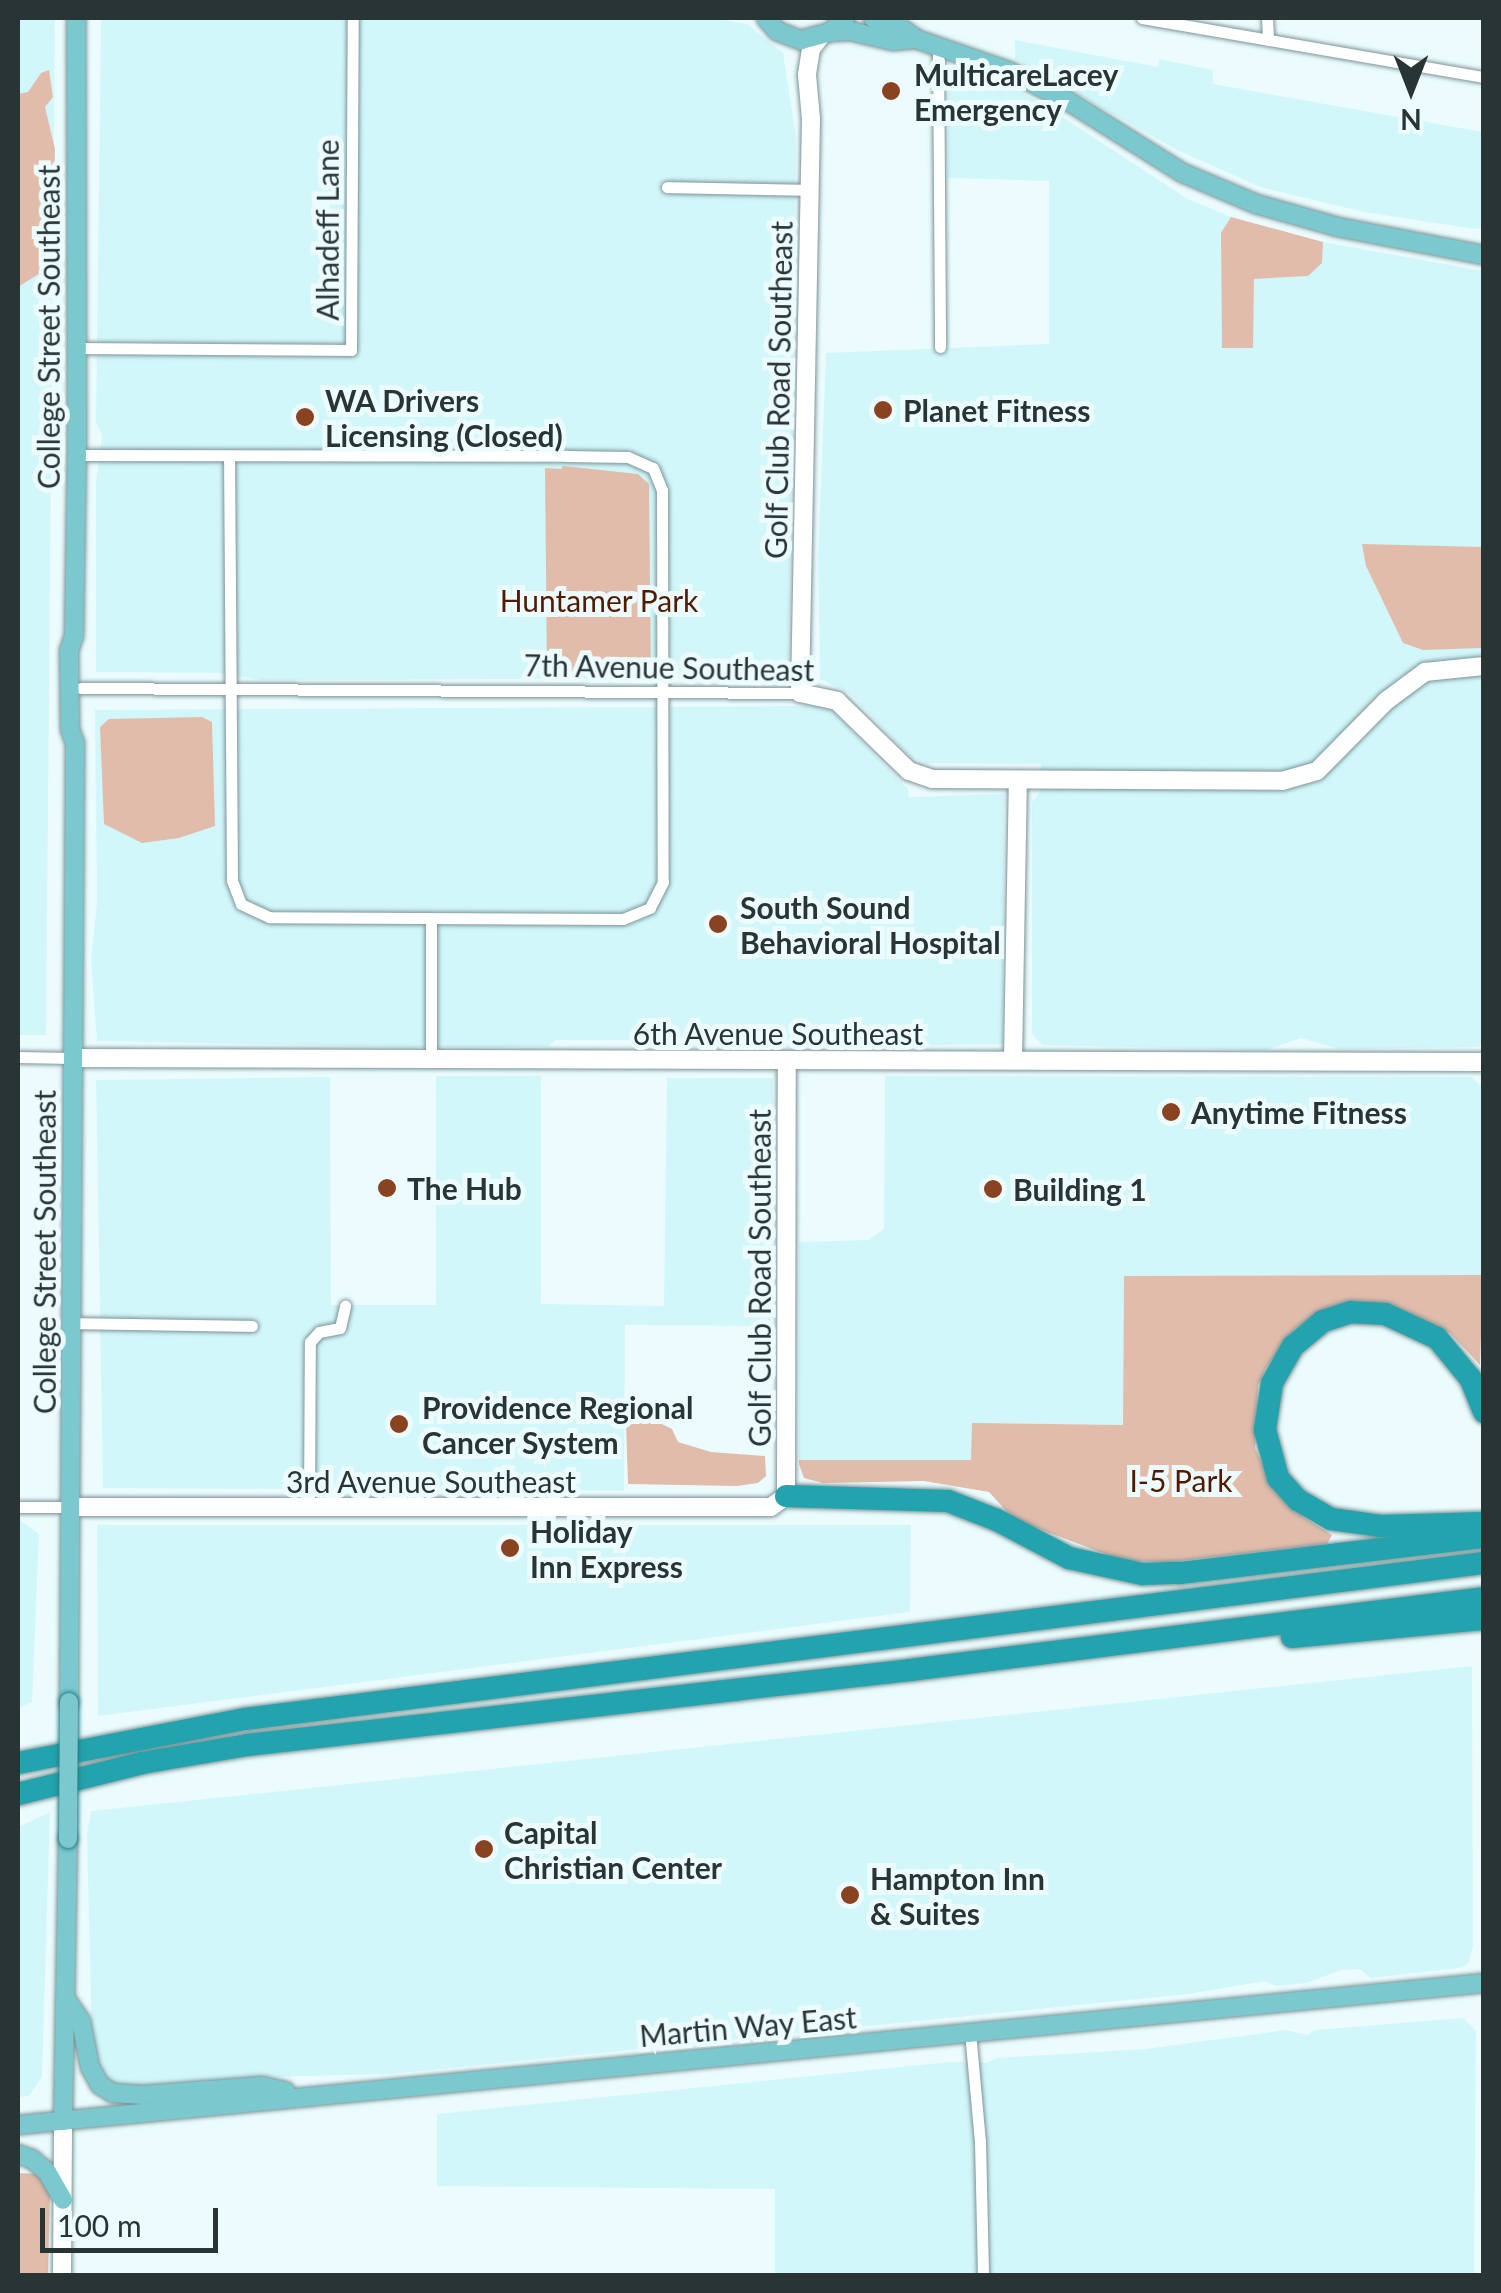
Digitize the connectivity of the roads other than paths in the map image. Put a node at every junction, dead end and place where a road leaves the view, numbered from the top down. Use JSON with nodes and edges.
{"nodes":[{"id":1,"x":76,"y":18,"type":"edge"},
{"id":2,"x":353,"y":18,"type":"edge"},
{"id":3,"x":766,"y":18,"type":"edge"},
{"id":4,"x":845,"y":18,"type":"edge"},
{"id":5,"x":874,"y":18,"type":"edge"},
{"id":6,"x":1142,"y":18,"type":"edge"},
{"id":7,"x":1268,"y":18,"type":"edge"},
{"id":8,"x":826,"y":34,"type":"junction"},
{"id":9,"x":784,"y":35,"type":"junction"},
{"id":10,"x":916,"y":39,"type":"junction"},
{"id":11,"x":1268,"y":40,"type":"junction"},
{"id":12,"x":938,"y":45,"type":"junction"},
{"id":13,"x":1484,"y":78,"type":"edge"},
{"id":14,"x":807,"y":89,"type":"junction"},
{"id":15,"x":667,"y":187,"type":"dead end"},
{"id":16,"x":809,"y":190,"type":"junction"},
{"id":17,"x":1484,"y":255,"type":"edge"},
{"id":18,"x":940,"y":347,"type":"dead end"},
{"id":19,"x":77,"y":348,"type":"junction"},
{"id":20,"x":77,"y":455,"type":"junction"},
{"id":21,"x":229,"y":456,"type":"junction"},
{"id":22,"x":74,"y":636,"type":"junction"},
{"id":23,"x":1484,"y":666,"type":"edge"},
{"id":24,"x":81,"y":688,"type":"junction"},
{"id":25,"x":232,"y":690,"type":"junction"},
{"id":26,"x":664,"y":692,"type":"junction"},
{"id":27,"x":800,"y":692,"type":"junction"},
{"id":28,"x":75,"y":743,"type":"junction"},
{"id":29,"x":1018,"y":780,"type":"junction"},
{"id":30,"x":431,"y":918,"type":"junction"},
{"id":31,"x":18,"y":1057,"type":"edge"},
{"id":32,"x":72,"y":1058,"type":"junction"},
{"id":33,"x":432,"y":1060,"type":"junction"},
{"id":34,"x":787,"y":1060,"type":"junction"},
{"id":35,"x":1014,"y":1060,"type":"junction"},
{"id":36,"x":1484,"y":1062,"type":"edge"},
{"id":37,"x":345,"y":1306,"type":"dead end"},
{"id":38,"x":72,"y":1324,"type":"junction"},
{"id":39,"x":252,"y":1326,"type":"dead end"},
{"id":40,"x":1484,"y":1412,"type":"edge"},
{"id":41,"x":786,"y":1496,"type":"junction"},
{"id":42,"x":18,"y":1507,"type":"edge"},
{"id":43,"x":309,"y":1507,"type":"junction"},
{"id":44,"x":71,"y":1508,"type":"junction"},
{"id":45,"x":1484,"y":1524,"type":"edge"},
{"id":46,"x":1484,"y":1537,"type":"edge"},
{"id":47,"x":1484,"y":1563,"type":"edge"},
{"id":48,"x":1484,"y":1598,"type":"edge"},
{"id":49,"x":1484,"y":1619,"type":"edge"},
{"id":50,"x":910,"y":1670,"type":"junction"},
{"id":51,"x":18,"y":1763,"type":"edge"},
{"id":52,"x":18,"y":1797,"type":"edge"},
{"id":53,"x":1484,"y":1983,"type":"edge"},
{"id":54,"x":65,"y":1998,"type":"junction"},
{"id":55,"x":970,"y":2032,"type":"junction"},
{"id":56,"x":305,"y":2095,"type":"junction"},
{"id":57,"x":63,"y":2121,"type":"junction"},
{"id":58,"x":18,"y":2125,"type":"edge"},
{"id":59,"x":18,"y":2154,"type":"edge"},
{"id":60,"x":63,"y":2200,"type":"junction"},
{"id":61,"x":62,"y":2276,"type":"edge"},
{"id":62,"x":983,"y":2276,"type":"edge"}],
"edges":[{"from":1,"to":19,"type":"main road","name":"College Street Southeast"},
{"from":2,"to":19,"type":"street","name":"Alhadeff Lane"},
{"from":3,"to":9,"type":"main road"},
{"from":4,"to":8,"type":"main road"},
{"from":5,"to":10,"type":"main road"},
{"from":6,"to":11,"type":"street"},
{"from":7,"to":11,"type":"street"},
{"from":8,"to":9,"type":"main road"},
{"from":8,"to":10,"type":"main road"},
{"from":8,"to":14,"type":"street","name":"Golf Club Road Southeast"},
{"from":9,"to":14,"type":"street","name":"Golf Club Road Southeast"},
{"from":10,"to":12,"type":"main road"},
{"from":11,"to":13,"type":"street"},
{"from":12,"to":17,"type":"main road"},
{"from":12,"to":18,"type":"street"},
{"from":14,"to":16,"type":"street","name":"Golf Club Road Southeast"},
{"from":15,"to":16,"type":"street"},
{"from":16,"to":27,"type":"street","name":"Golf Club Road Southeast"},
{"from":19,"to":20,"type":"main road","name":"College Street Southeast"},
{"from":20,"to":21,"type":"street"},
{"from":20,"to":22,"type":"main road","name":"College Street Southeast"},
{"from":21,"to":25,"type":"street"},
{"from":21,"to":26,"type":"street"},
{"from":22,"to":24,"type":"main road","name":"College Street Southeast"},
{"from":22,"to":28,"type":"main road","name":"College Street Southeast"},
{"from":23,"to":29,"type":"street","name":"7th Avenue Southeast"},
{"from":24,"to":25,"type":"street","name":"7th Avenue Southeast"},
{"from":24,"to":28,"type":"main road","name":"College Street Southeast"},
{"from":25,"to":26,"type":"street","name":"7th Avenue Southeast"},
{"from":25,"to":30,"type":"street"},
{"from":26,"to":27,"type":"street","name":"7th Avenue Southeast"},
{"from":26,"to":30,"type":"street"},
{"from":27,"to":29,"type":"street","name":"7th Avenue Southeast"},
{"from":28,"to":32,"type":"main road","name":"College Street Southeast"},
{"from":29,"to":35,"type":"street"},
{"from":30,"to":33,"type":"street"},
{"from":31,"to":32,"type":"street"},
{"from":32,"to":33,"type":"street","name":"6th Avenue Southeast"},
{"from":32,"to":38,"type":"main road","name":"College Street Southeast"},
{"from":33,"to":34,"type":"street","name":"6th Avenue Southeast"},
{"from":34,"to":35,"type":"street","name":"6th Avenue Southeast"},
{"from":34,"to":41,"type":"street","name":"Golf Club Road Southeast"},
{"from":35,"to":36,"type":"street","name":"6th Avenue Southeast"},
{"from":37,"to":43,"type":"street"},
{"from":38,"to":39,"type":"street"},
{"from":38,"to":44,"type":"main road","name":"College Street Southeast"},
{"from":40,"to":45,"type":"highway"},
{"from":41,"to":43,"type":"street","name":"3rd Avenue Southeast"},
{"from":41,"to":46,"type":"highway"},
{"from":42,"to":44,"type":"street"},
{"from":43,"to":44,"type":"street","name":"3rd Avenue Southeast"},
{"from":44,"to":54,"type":"main road","name":"College Street Southeast","bridge":true},
{"from":47,"to":51,"type":"highway"},
{"from":48,"to":50,"type":"highway"},
{"from":49,"to":50,"type":"highway"},
{"from":50,"to":52,"type":"highway"},
{"from":53,"to":55,"type":"main road","name":"Martin Way East"},
{"from":54,"to":56,"type":"main road"},
{"from":54,"to":57,"type":"main road","name":"College Street Southeast"},
{"from":55,"to":56,"type":"main road","name":"Martin Way East"},
{"from":55,"to":62,"type":"street"},
{"from":56,"to":57,"type":"main road","name":"Martin Way East"},
{"from":57,"to":58,"type":"main road","name":"Martin Way East"},
{"from":57,"to":60,"type":"street"},
{"from":59,"to":60,"type":"main road"},
{"from":60,"to":61,"type":"street"}]}
